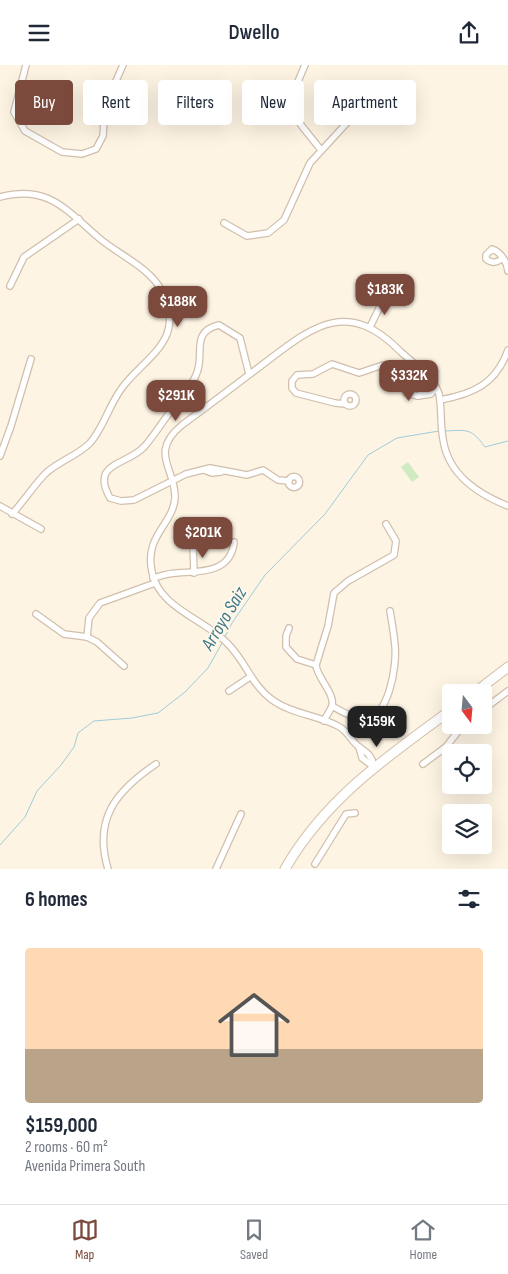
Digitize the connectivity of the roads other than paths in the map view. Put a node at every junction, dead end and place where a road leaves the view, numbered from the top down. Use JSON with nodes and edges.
{"nodes":[{"id":1,"x":26,"y":65,"type":"edge"},
{"id":2,"x":123,"y":65,"type":"edge"},
{"id":3,"x":306,"y":65,"type":"edge"},
{"id":4,"x":299,"y":80,"type":"edge"},
{"id":5,"x":301,"y":125,"type":"edge"},
{"id":6,"x":347,"y":125,"type":"edge"},
{"id":7,"x":321,"y":150,"type":"junction"},
{"id":8,"x":0,"y":197,"type":"edge"},
{"id":9,"x":79,"y":219,"type":"junction"},
{"id":10,"x":224,"y":223,"type":"dead end"},
{"id":11,"x":503,"y":258,"type":"dead end"},
{"id":12,"x":508,"y":271,"type":"edge"},
{"id":13,"x":10,"y":287,"type":"dead end"},
{"id":14,"x":385,"y":296,"type":"dead end"},
{"id":15,"x":370,"y":327,"type":"junction"},
{"id":16,"x":508,"y":350,"type":"edge"},
{"id":17,"x":31,"y":359,"type":"dead end"},
{"id":18,"x":249,"y":374,"type":"junction"},
{"id":19,"x":436,"y":387,"type":"junction"},
{"id":20,"x":440,"y":400,"type":"junction"},
{"id":21,"x":345,"y":403,"type":"dead end"},
{"id":22,"x":0,"y":456,"type":"edge"},
{"id":23,"x":171,"y":481,"type":"junction"},
{"id":24,"x":289,"y":481,"type":"dead end"},
{"id":25,"x":0,"y":506,"type":"edge"},
{"id":26,"x":508,"y":506,"type":"edge"},
{"id":27,"x":12,"y":514,"type":"junction"},
{"id":28,"x":386,"y":524,"type":"dead end"},
{"id":29,"x":41,"y":529,"type":"dead end"},
{"id":30,"x":234,"y":542,"type":"dead end"},
{"id":31,"x":193,"y":545,"type":"dead end"},
{"id":32,"x":194,"y":573,"type":"junction"},
{"id":33,"x":154,"y":580,"type":"junction"},
{"id":34,"x":390,"y":611,"type":"dead end"},
{"id":35,"x":36,"y":613,"type":"dead end"},
{"id":36,"x":289,"y":628,"type":"dead end"},
{"id":37,"x":87,"y":637,"type":"junction"},
{"id":38,"x":316,"y":665,"type":"junction"},
{"id":39,"x":124,"y":666,"type":"dead end"},
{"id":40,"x":508,"y":667,"type":"edge"},
{"id":41,"x":250,"y":677,"type":"junction"},
{"id":42,"x":486,"y":684,"type":"edge"},
{"id":43,"x":229,"y":691,"type":"dead end"},
{"id":44,"x":508,"y":691,"type":"edge"},
{"id":45,"x":492,"y":703,"type":"edge"},
{"id":46,"x":332,"y":706,"type":"junction"},
{"id":47,"x":442,"y":716,"type":"edge"},
{"id":48,"x":324,"y":721,"type":"junction"},
{"id":49,"x":456,"y":734,"type":"edge"},
{"id":50,"x":448,"y":744,"type":"edge"},
{"id":51,"x":442,"y":750,"type":"edge"},
{"id":52,"x":156,"y":764,"type":"dead end"},
{"id":53,"x":423,"y":764,"type":"dead end"},
{"id":54,"x":374,"y":767,"type":"junction"},
{"id":55,"x":335,"y":802,"type":"junction"},
{"id":56,"x":356,"y":813,"type":"dead end"},
{"id":57,"x":241,"y":814,"type":"dead end"},
{"id":58,"x":346,"y":814,"type":"junction"},
{"id":59,"x":315,"y":864,"type":"dead end"},
{"id":60,"x":108,"y":869,"type":"edge"},
{"id":61,"x":216,"y":869,"type":"edge"},
{"id":62,"x":285,"y":869,"type":"edge"}],
"edges":[{"from":1,"to":2,"type":"street"},
{"from":3,"to":4,"type":"street"},
{"from":5,"to":7,"type":"street"},
{"from":6,"to":7,"type":"street"},
{"from":7,"to":10,"type":"street"},
{"from":8,"to":9,"type":"street"},
{"from":9,"to":13,"type":"street"},
{"from":9,"to":27,"type":"street"},
{"from":11,"to":12,"type":"street"},
{"from":14,"to":15,"type":"street"},
{"from":15,"to":18,"type":"street"},
{"from":15,"to":19,"type":"street"},
{"from":16,"to":20,"type":"street"},
{"from":17,"to":22,"type":"street"},
{"from":18,"to":23,"type":"street"},
{"from":18,"to":23,"type":"street"},
{"from":19,"to":20,"type":"street"},
{"from":19,"to":21,"type":"street"},
{"from":20,"to":26,"type":"street"},
{"from":23,"to":24,"type":"street"},
{"from":23,"to":33,"type":"street"},
{"from":25,"to":27,"type":"street"},
{"from":27,"to":29,"type":"street"},
{"from":28,"to":38,"type":"street"},
{"from":30,"to":32,"type":"street"},
{"from":31,"to":32,"type":"street"},
{"from":32,"to":33,"type":"street"},
{"from":33,"to":37,"type":"street"},
{"from":33,"to":41,"type":"street"},
{"from":34,"to":46,"type":"street"},
{"from":35,"to":37,"type":"street"},
{"from":36,"to":38,"type":"street"},
{"from":37,"to":39,"type":"street"},
{"from":38,"to":46,"type":"street"},
{"from":40,"to":42,"type":"main road"},
{"from":41,"to":43,"type":"street"},
{"from":41,"to":48,"type":"street"},
{"from":44,"to":45,"type":"street"},
{"from":46,"to":48,"type":"street"},
{"from":47,"to":54,"type":"main road"},
{"from":48,"to":54,"type":"street"},
{"from":49,"to":50,"type":"street"},
{"from":51,"to":53,"type":"street"},
{"from":52,"to":60,"type":"street"},
{"from":54,"to":55,"type":"main road"},
{"from":55,"to":58,"type":"street"},
{"from":55,"to":62,"type":"main road"},
{"from":56,"to":58,"type":"street"},
{"from":57,"to":61,"type":"street"},
{"from":58,"to":59,"type":"street"}]}
